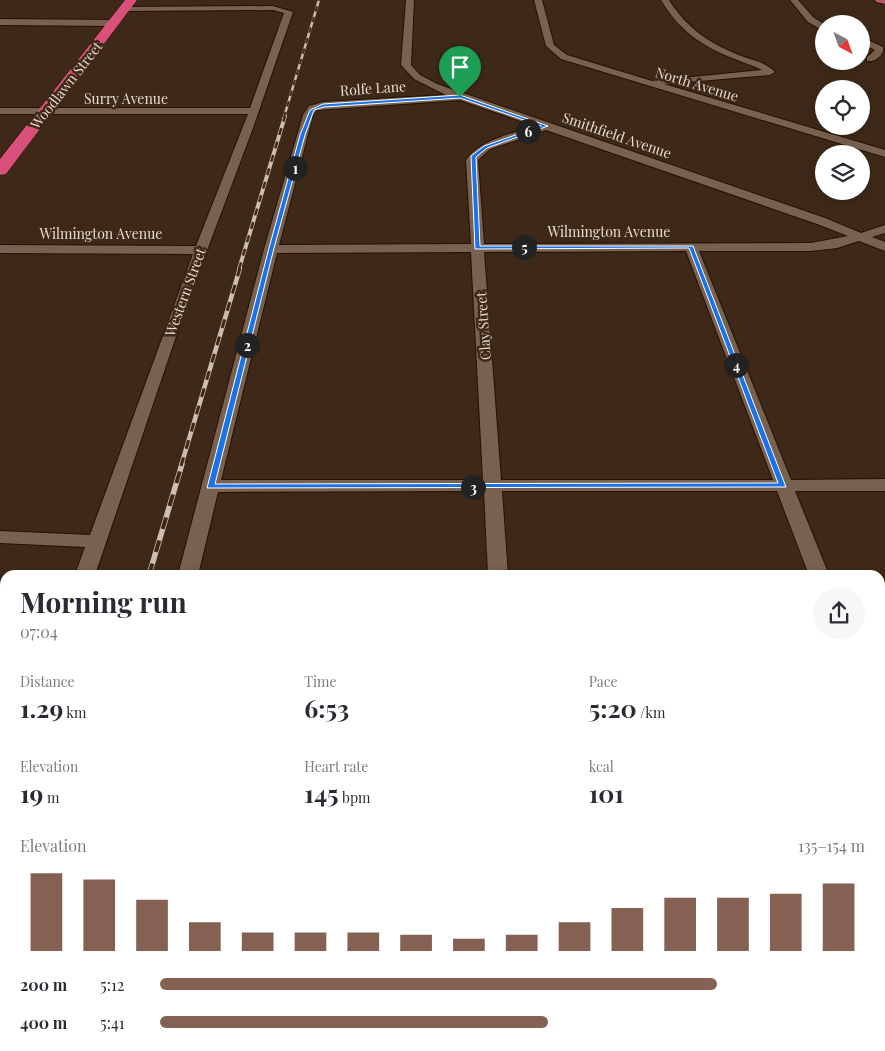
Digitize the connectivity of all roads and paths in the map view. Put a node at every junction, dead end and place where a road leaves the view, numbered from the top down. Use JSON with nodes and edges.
{"nodes":[{"id":1,"x":410,"y":0,"type":"edge"},
{"id":2,"x":538,"y":0,"type":"edge"},
{"id":3,"x":665,"y":0,"type":"edge"},
{"id":4,"x":794,"y":0,"type":"edge"},
{"id":5,"x":880,"y":0,"type":"edge"},
{"id":6,"x":885,"y":1,"type":"edge"},
{"id":7,"x":128,"y":4,"type":"edge"},
{"id":8,"x":0,"y":22,"type":"edge"},
{"id":9,"x":815,"y":22,"type":"edge"},
{"id":10,"x":114,"y":23,"type":"junction"},
{"id":11,"x":870,"y":44,"type":"edge"},
{"id":12,"x":870,"y":59,"type":"dead end"},
{"id":13,"x":645,"y":83,"type":"junction"},
{"id":14,"x":460,"y":97,"type":"junction"},
{"id":15,"x":317,"y":107,"type":"joint"},
{"id":16,"x":253,"y":111,"type":"junction"},
{"id":17,"x":0,"y":112,"type":"edge"},
{"id":18,"x":45,"y":112,"type":"junction"},
{"id":19,"x":546,"y":126,"type":"junction"},
{"id":20,"x":885,"y":154,"type":"edge"},
{"id":21,"x":0,"y":170,"type":"edge"},
{"id":22,"x":885,"y":229,"type":"edge"},
{"id":23,"x":861,"y":236,"type":"junction"},
{"id":24,"x":691,"y":247,"type":"junction"},
{"id":25,"x":885,"y":247,"type":"edge"},
{"id":26,"x":272,"y":248,"type":"junction"},
{"id":27,"x":477,"y":248,"type":"junction"},
{"id":28,"x":0,"y":249,"type":"edge"},
{"id":29,"x":201,"y":250,"type":"junction"},
{"id":30,"x":783,"y":485,"type":"junction"},
{"id":31,"x":885,"y":485,"type":"edge"},
{"id":32,"x":210,"y":486,"type":"junction"},
{"id":33,"x":493,"y":487,"type":"junction"},
{"id":34,"x":0,"y":537,"type":"edge"},
{"id":35,"x":96,"y":541,"type":"junction"},
{"id":36,"x":87,"y":570,"type":"edge"},
{"id":37,"x":189,"y":570,"type":"edge"},
{"id":38,"x":498,"y":570,"type":"edge"},
{"id":39,"x":817,"y":570,"type":"edge"}],
"edges":[{"from":1,"to":14,"type":"street","name":"Smithfield Avenue"},
{"from":2,"to":13,"type":"street","name":"North Avenue"},
{"from":3,"to":13,"type":"street"},
{"from":4,"to":9,"type":"street"},
{"from":5,"to":6,"type":"main road"},
{"from":7,"to":10,"type":"highway","name":"Woodlawn Street"},
{"from":7,"to":16,"type":"street","name":"Western Street"},
{"from":8,"to":10,"type":"street"},
{"from":10,"to":18,"type":"highway","name":"Woodlawn Street"},
{"from":11,"to":12,"type":"street"},
{"from":13,"to":20,"type":"street","name":"North Avenue"},
{"from":14,"to":15,"type":"street","name":"Rolfe Lane"},
{"from":14,"to":19,"type":"street","name":"Smithfield Avenue"},
{"from":15,"to":26,"type":"street"},
{"from":16,"to":18,"type":"street","name":"Surry Avenue"},
{"from":16,"to":29,"type":"street","name":"Western Street"},
{"from":17,"to":18,"type":"street","name":"Surry Avenue"},
{"from":18,"to":21,"type":"highway","name":"Woodlawn Street"},
{"from":19,"to":23,"type":"street","name":"Smithfield Avenue"},
{"from":19,"to":27,"type":"street","name":"Clay Street"},
{"from":22,"to":23,"type":"street","name":"Wilmington Avenue"},
{"from":23,"to":24,"type":"street","name":"Wilmington Avenue"},
{"from":23,"to":25,"type":"street","name":"Smithfield Avenue"},
{"from":24,"to":27,"type":"street","name":"Wilmington Avenue"},
{"from":24,"to":30,"type":"street"},
{"from":26,"to":27,"type":"street","name":"Wilmington Avenue"},
{"from":26,"to":32,"type":"street"},
{"from":27,"to":33,"type":"street","name":"Clay Street"},
{"from":28,"to":29,"type":"street","name":"Wilmington Avenue"},
{"from":29,"to":35,"type":"street","name":"Western Street"},
{"from":30,"to":31,"type":"street"},
{"from":30,"to":33,"type":"street"},
{"from":30,"to":39,"type":"street"},
{"from":32,"to":33,"type":"street"},
{"from":32,"to":37,"type":"street"},
{"from":33,"to":38,"type":"street","name":"Clay Street"},
{"from":34,"to":35,"type":"street"},
{"from":35,"to":36,"type":"street","name":"Western Street"}]}
